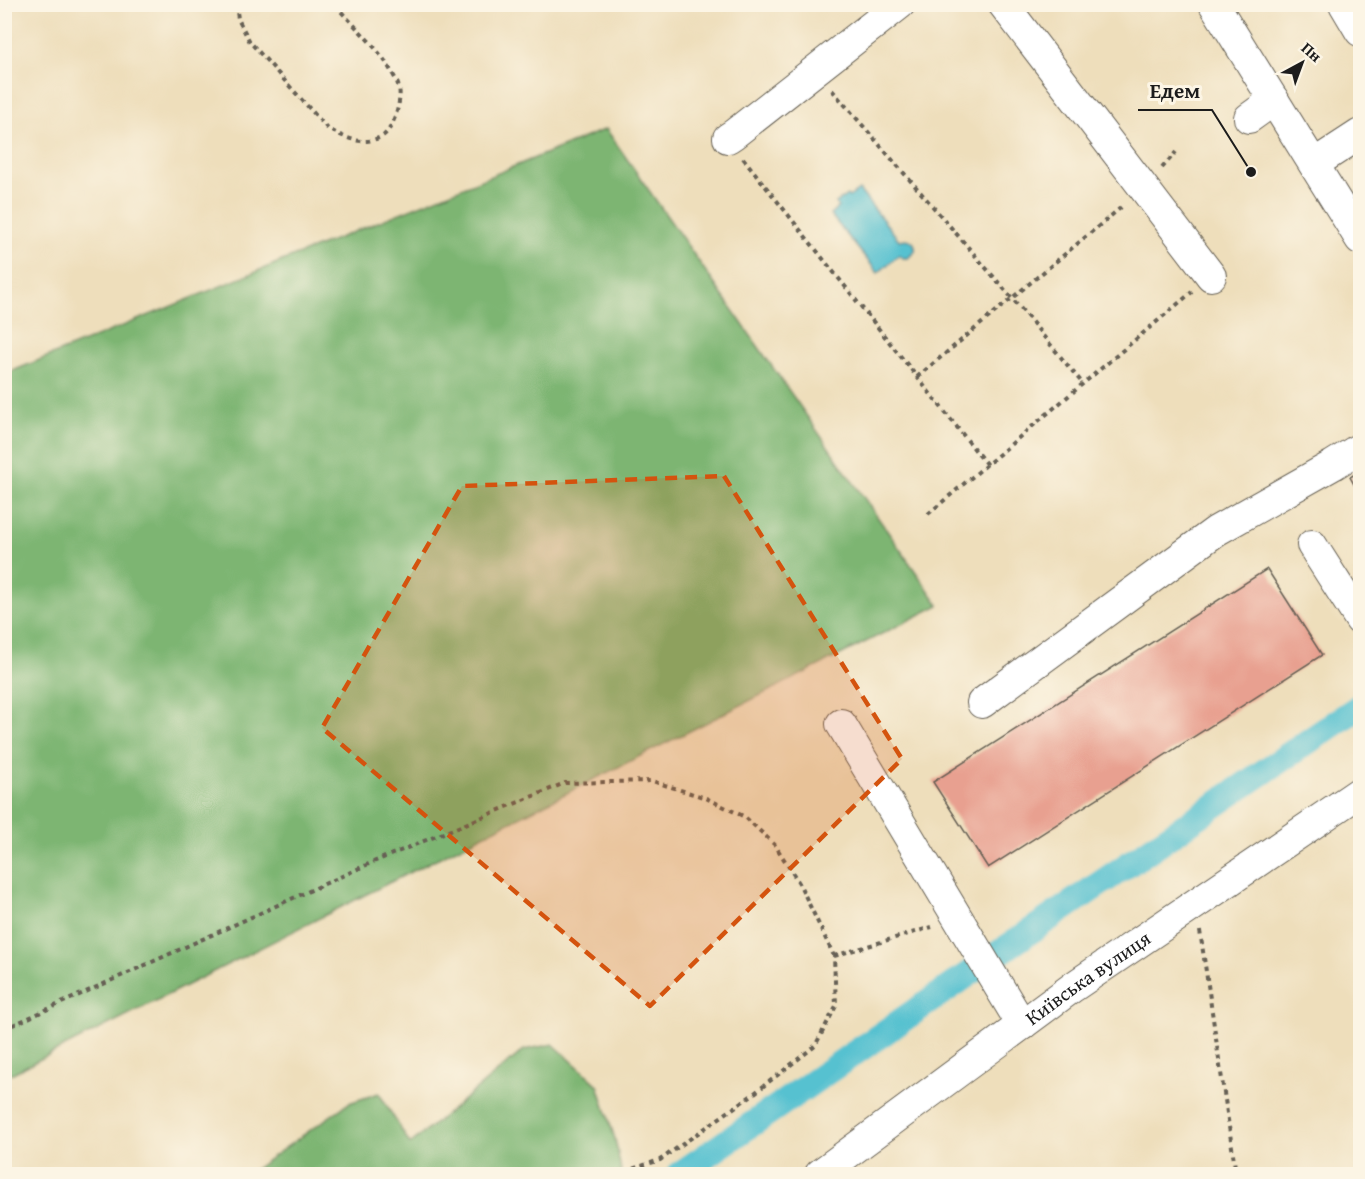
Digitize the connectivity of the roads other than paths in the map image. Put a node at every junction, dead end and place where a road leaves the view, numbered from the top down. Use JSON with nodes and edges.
{"nodes":[{"id":1,"x":900,"y":4,"type":"edge"},
{"id":2,"x":1003,"y":4,"type":"edge"},
{"id":3,"x":1214,"y":4,"type":"edge"},
{"id":4,"x":1344,"y":4,"type":"edge"},
{"id":5,"x":1360,"y":31,"type":"edge"},
{"id":6,"x":1274,"y":100,"type":"junction"},
{"id":7,"x":1249,"y":118,"type":"dead end"},
{"id":8,"x":1360,"y":134,"type":"edge"},
{"id":9,"x":728,"y":138,"type":"road end"},
{"id":10,"x":1314,"y":164,"type":"junction"},
{"id":11,"x":1360,"y":240,"type":"edge"},
{"id":12,"x":1211,"y":276,"type":"road end"},
{"id":13,"x":1360,"y":448,"type":"edge"},
{"id":14,"x":1312,"y":545,"type":"dead end"},
{"id":15,"x":1360,"y":620,"type":"edge"},
{"id":16,"x":982,"y":703,"type":"dead end"},
{"id":17,"x":841,"y":724,"type":"dead end"},
{"id":18,"x":1360,"y":792,"type":"edge"},
{"id":19,"x":1022,"y":1025,"type":"junction"},
{"id":20,"x":820,"y":1174,"type":"edge"}],
"edges":[{"from":1,"to":9,"type":"street"},
{"from":2,"to":12,"type":"street"},
{"from":3,"to":6,"type":"street"},
{"from":4,"to":5,"type":"street"},
{"from":6,"to":7,"type":"street"},
{"from":6,"to":10,"type":"street"},
{"from":8,"to":10,"type":"street"},
{"from":10,"to":11,"type":"street"},
{"from":13,"to":16,"type":"street"},
{"from":14,"to":15,"type":"street"},
{"from":17,"to":19,"type":"street"},
{"from":18,"to":19,"type":"street","name":"Київська вулиця"},
{"from":19,"to":20,"type":"street","name":"Київська вулиця"}]}
